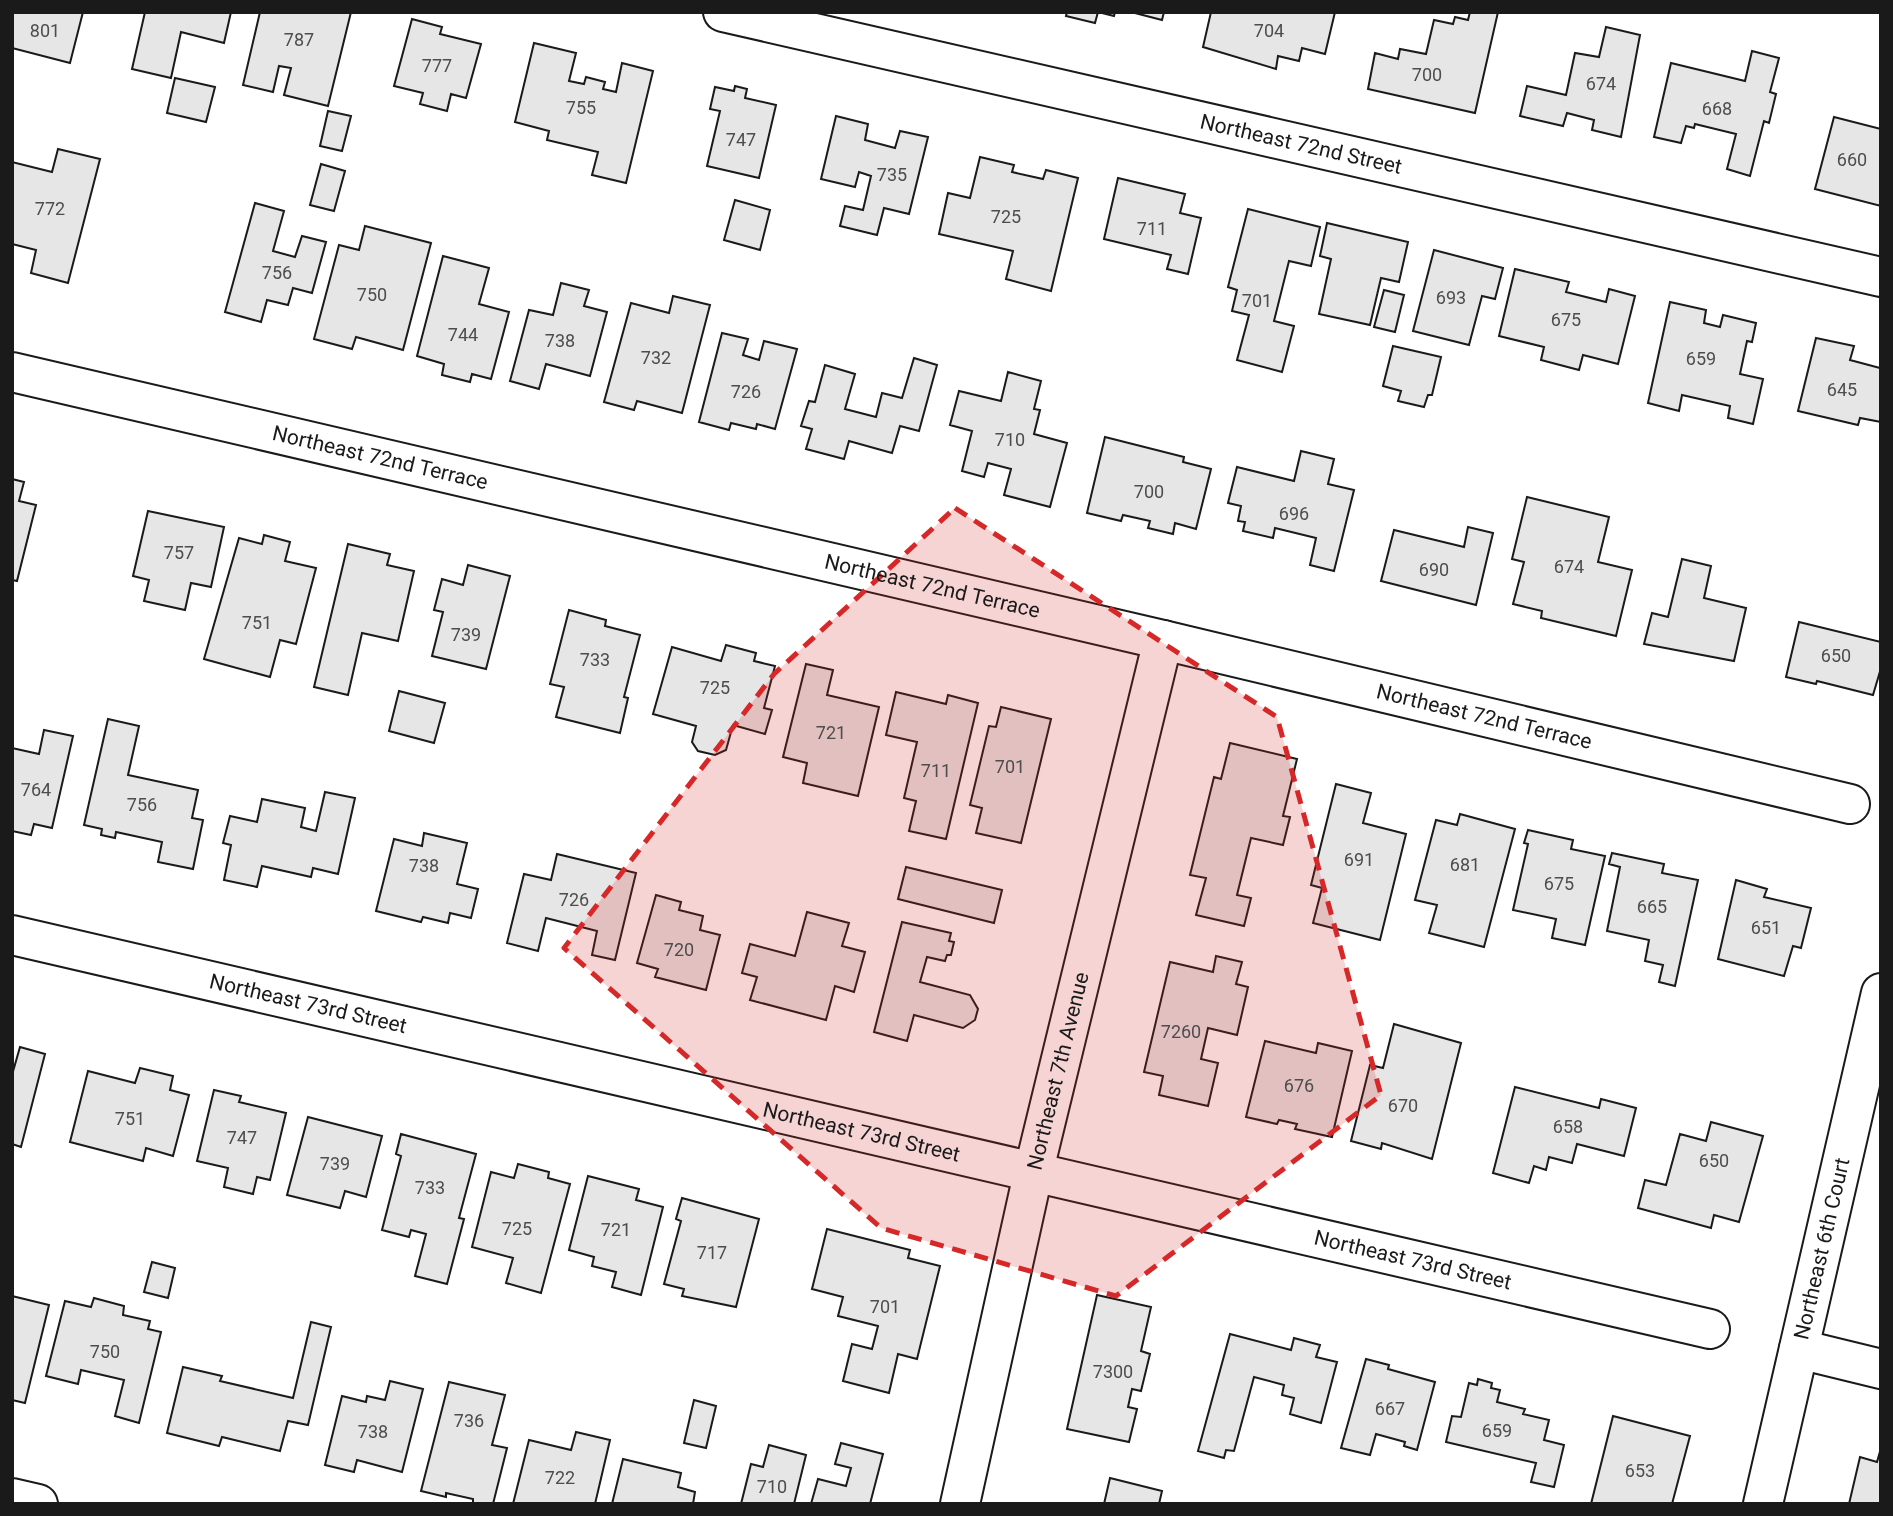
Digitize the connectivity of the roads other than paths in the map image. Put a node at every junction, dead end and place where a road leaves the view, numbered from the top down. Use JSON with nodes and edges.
{"nodes":[{"id":1,"x":723,"y":12,"type":"edge"},
{"id":2,"x":1881,"y":277,"type":"edge"},
{"id":3,"x":12,"y":372,"type":"edge"},
{"id":4,"x":1163,"y":640,"type":"junction"},
{"id":5,"x":1850,"y":804,"type":"dead end"},
{"id":6,"x":12,"y":935,"type":"edge"},
{"id":7,"x":1881,"y":993,"type":"edge"},
{"id":8,"x":1033,"y":1174,"type":"junction"},
{"id":9,"x":1710,"y":1329,"type":"dead end"},
{"id":10,"x":1799,"y":1349,"type":"junction"},
{"id":11,"x":1881,"y":1369,"type":"edge"},
{"id":12,"x":12,"y":1498,"type":"edge"},
{"id":13,"x":38,"y":1504,"type":"edge"},
{"id":14,"x":960,"y":1504,"type":"edge"},
{"id":15,"x":1763,"y":1504,"type":"edge"}],
"edges":[{"from":1,"to":2,"type":"street","name":"Northeast 72nd Street"},
{"from":3,"to":4,"type":"street","name":"Northeast 72nd Terrace"},
{"from":4,"to":5,"type":"street","name":"Northeast 72nd Terrace"},
{"from":4,"to":8,"type":"street","name":"Northeast 7th Avenue"},
{"from":6,"to":8,"type":"street","name":"Northeast 73rd Street"},
{"from":7,"to":10,"type":"street","name":"Northeast 6th Court"},
{"from":8,"to":9,"type":"street","name":"Northeast 73rd Street"},
{"from":8,"to":14,"type":"street","name":"Northeast 7th Avenue"},
{"from":10,"to":11,"type":"street"},
{"from":10,"to":15,"type":"street","name":"Northeast 6th Court"},
{"from":12,"to":13,"type":"street"}]}
